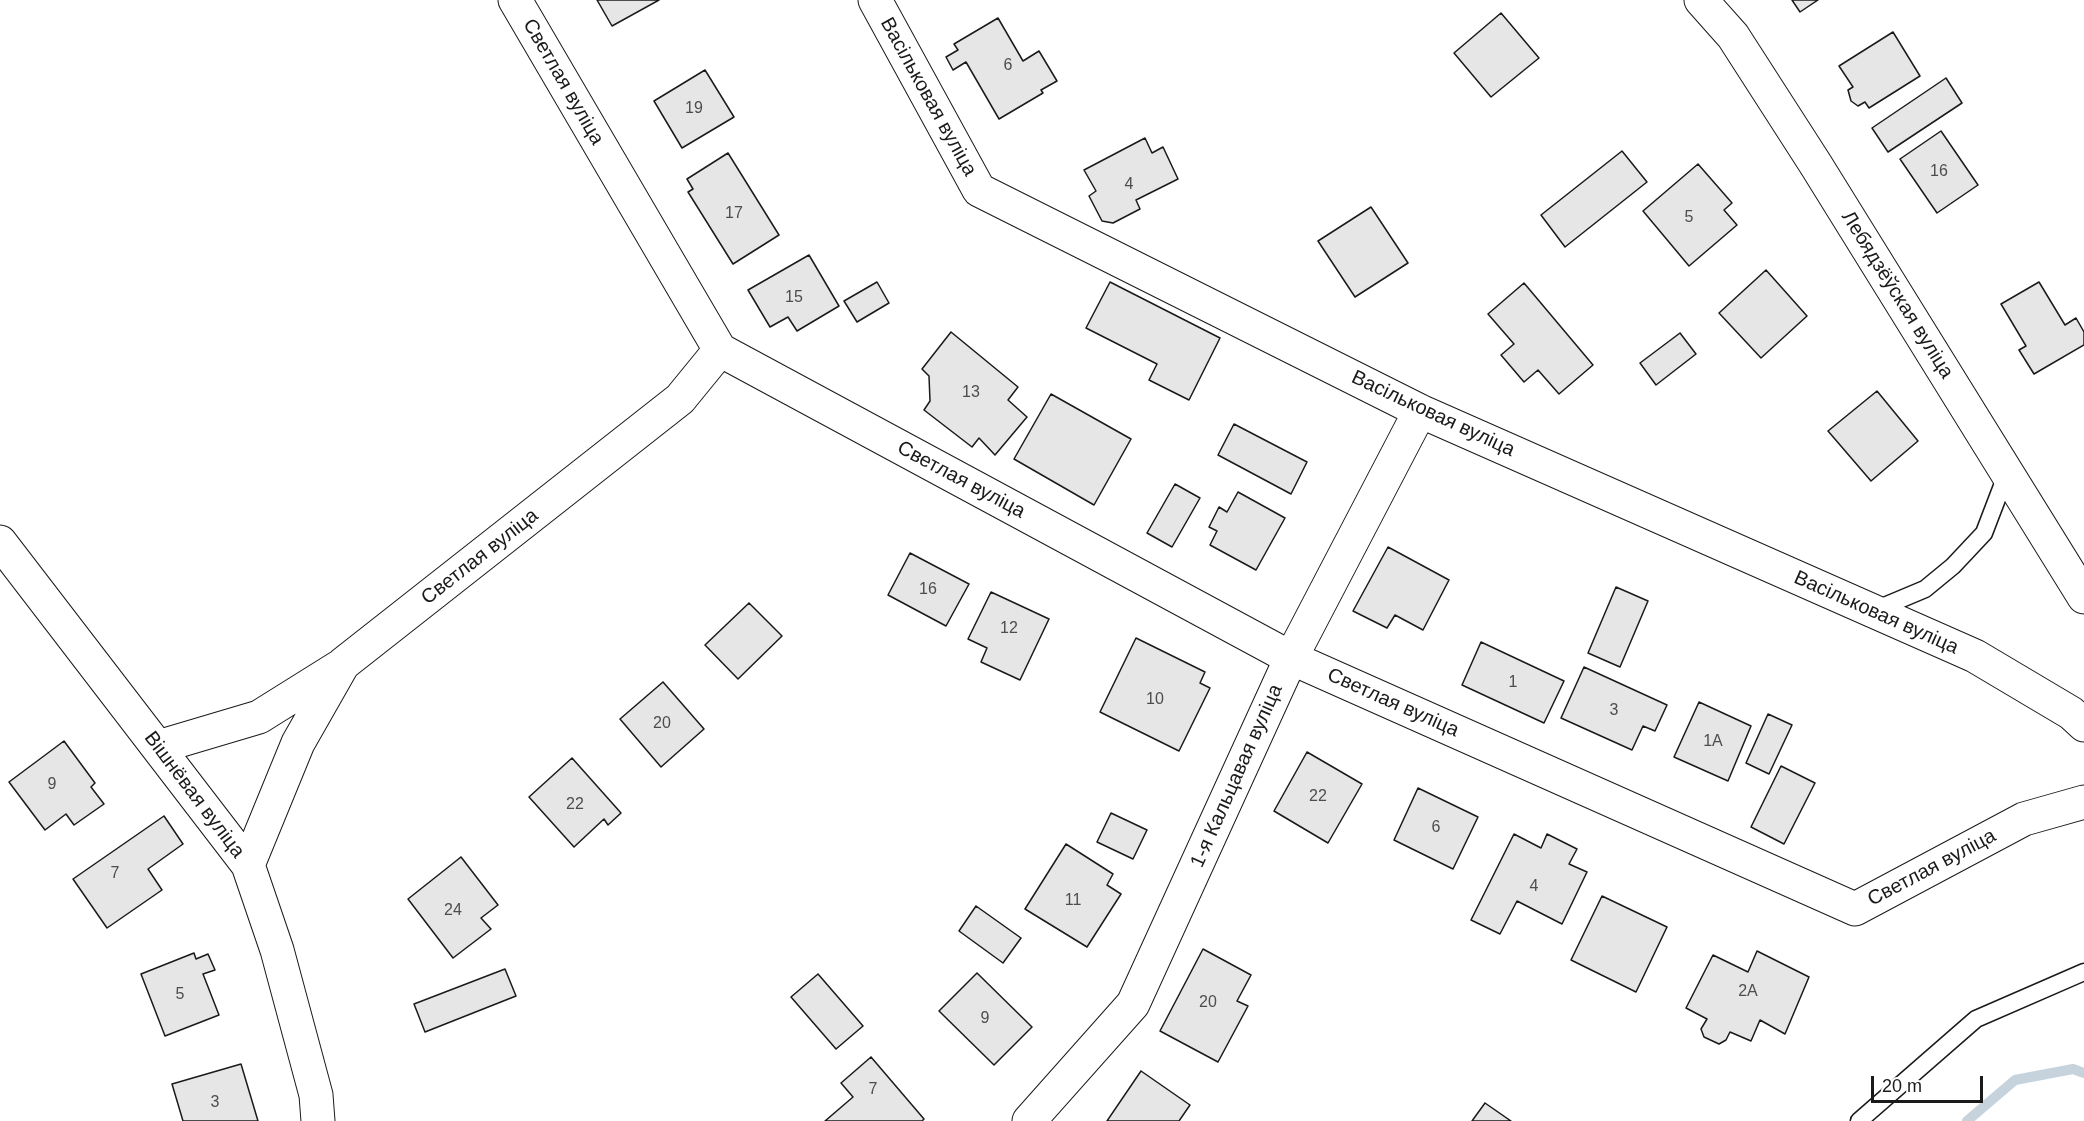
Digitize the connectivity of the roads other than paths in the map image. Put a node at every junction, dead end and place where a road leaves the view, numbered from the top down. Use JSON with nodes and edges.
{"nodes":[{"id":1,"x":515,"y":0,"type":"edge"},
{"id":2,"x":875,"y":0,"type":"edge"},
{"id":3,"x":1701,"y":0,"type":"edge"},
{"id":4,"x":720,"y":350,"type":"junction"},
{"id":5,"x":1420,"y":411,"type":"junction"},
{"id":6,"x":2007,"y":473,"type":"junction"},
{"id":7,"x":0,"y":542,"type":"edge"},
{"id":8,"x":2084,"y":597,"type":"edge"},
{"id":9,"x":1872,"y":611,"type":"junction"},
{"id":10,"x":1291,"y":658,"type":"junction"},
{"id":11,"x":343,"y":664,"type":"junction"},
{"id":12,"x":2080,"y":713,"type":"edge"},
{"id":13,"x":158,"y":747,"type":"junction"},
{"id":14,"x":2084,"y":802,"type":"edge"},
{"id":15,"x":248,"y":865,"type":"junction"},
{"id":16,"x":2084,"y":972,"type":"edge"},
{"id":17,"x":318,"y":1121,"type":"edge"},
{"id":18,"x":1029,"y":1121,"type":"edge"},
{"id":19,"x":1859,"y":1121,"type":"edge"}],
"edges":[{"from":1,"to":4,"type":"street","name":"Светлая вуліца"},
{"from":2,"to":5,"type":"street","name":"Васільковая вуліца"},
{"from":3,"to":6,"type":"street","name":"Лебядзёўская вуліца"},
{"from":4,"to":10,"type":"street","name":"Светлая вуліца"},
{"from":4,"to":11,"type":"street","name":"Светлая вуліца"},
{"from":5,"to":9,"type":"street","name":"Васільковая вуліца"},
{"from":5,"to":10,"type":"street","name":"1-я Кальцавая вуліца"},
{"from":6,"to":8,"type":"street","name":"Лебядзёўская вуліца"},
{"from":6,"to":9,"type":"lane"},
{"from":7,"to":13,"type":"street","name":"Вішнёвая вуліца"},
{"from":9,"to":12,"type":"street","name":"Васільковая вуліца"},
{"from":10,"to":14,"type":"street","name":"Светлая вуліца"},
{"from":10,"to":18,"type":"street","name":"1-я Кальцавая вуліца"},
{"from":11,"to":13,"type":"street","name":"Светлая вуліца"},
{"from":11,"to":15,"type":"street","name":"Светлая вуліца"},
{"from":13,"to":15,"type":"street","name":"Вішнёвая вуліца"},
{"from":15,"to":17,"type":"street","name":"Вішнёвая вуліца"},
{"from":16,"to":19,"type":"lane"}]}
